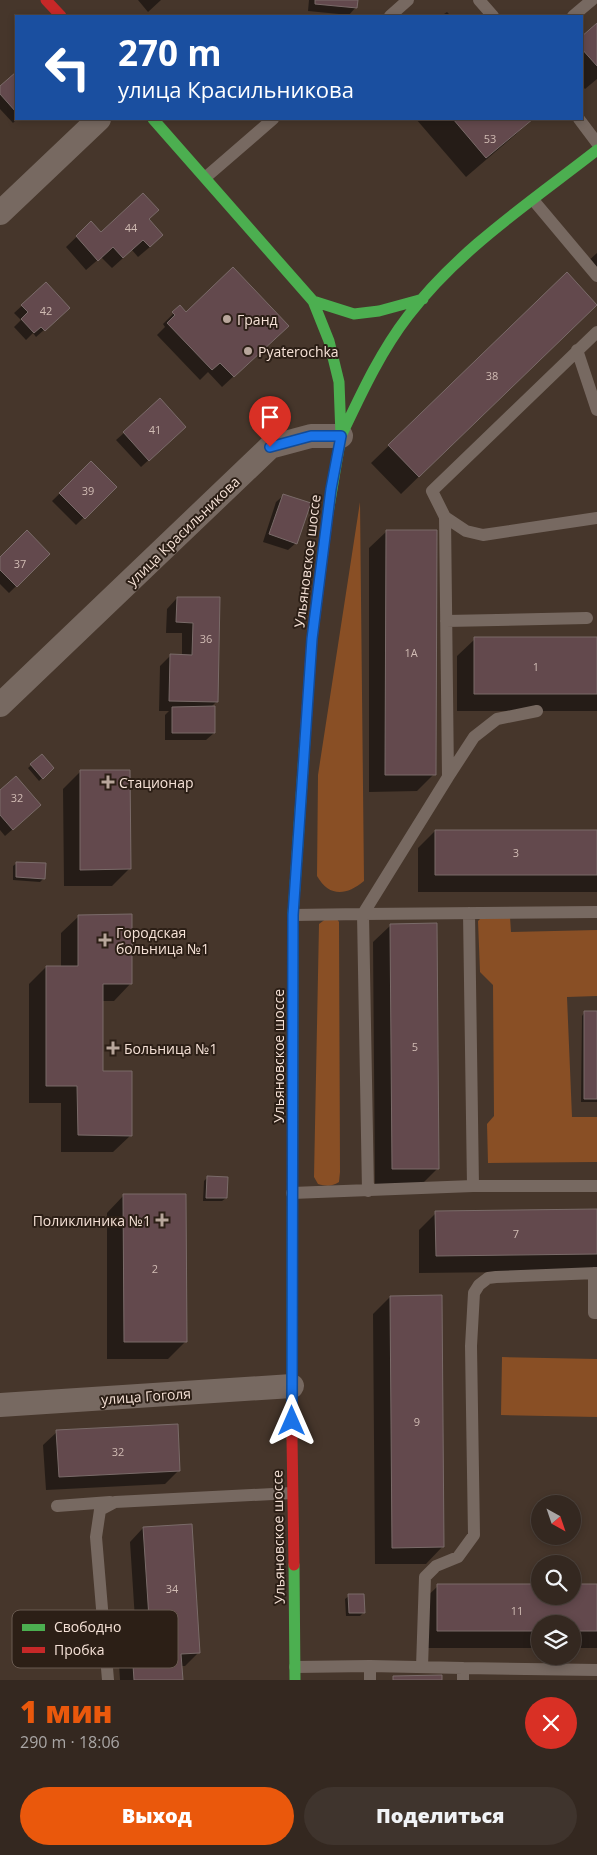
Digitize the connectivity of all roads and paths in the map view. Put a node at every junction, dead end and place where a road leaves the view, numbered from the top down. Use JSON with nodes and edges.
{"nodes":[{"id":1,"x":46,"y":0,"type":"edge"},
{"id":2,"x":408,"y":0,"type":"edge"},
{"id":3,"x":479,"y":0,"type":"edge"},
{"id":4,"x":592,"y":0,"type":"edge"},
{"id":5,"x":60,"y":15,"type":"edge"},
{"id":6,"x":391,"y":15,"type":"edge"},
{"id":7,"x":492,"y":15,"type":"edge"},
{"id":8,"x":575,"y":15,"type":"edge"},
{"id":9,"x":98,"y":120,"type":"edge"},
{"id":10,"x":154,"y":120,"type":"edge"},
{"id":11,"x":272,"y":120,"type":"edge"},
{"id":12,"x":580,"y":120,"type":"edge"},
{"id":13,"x":597,"y":143,"type":"edge"},
{"id":14,"x":597,"y":150,"type":"edge"},
{"id":15,"x":206,"y":177,"type":"junction"},
{"id":16,"x":534,"y":201,"type":"junction"},
{"id":17,"x":0,"y":213,"type":"edge"},
{"id":18,"x":597,"y":276,"type":"edge"},
{"id":19,"x":423,"y":299,"type":"junction"},
{"id":20,"x":313,"y":301,"type":"junction"},
{"id":21,"x":597,"y":332,"type":"edge"},
{"id":22,"x":577,"y":350,"type":"junction"},
{"id":23,"x":597,"y":410,"type":"edge"},
{"id":24,"x":341,"y":436,"type":"junction"},
{"id":25,"x":445,"y":517,"type":"junction"},
{"id":26,"x":597,"y":518,"type":"edge"},
{"id":27,"x":587,"y":618,"type":"dead end"},
{"id":28,"x":446,"y":621,"type":"junction"},
{"id":29,"x":0,"y":705,"type":"edge"},
{"id":30,"x":537,"y":711,"type":"dead end"},
{"id":31,"x":448,"y":777,"type":"junction"},
{"id":32,"x":597,"y":912,"type":"edge"},
{"id":33,"x":469,"y":913,"type":"junction"},
{"id":34,"x":363,"y":914,"type":"junction"},
{"id":35,"x":293,"y":915,"type":"junction"},
{"id":36,"x":473,"y":1186,"type":"junction"},
{"id":37,"x":597,"y":1186,"type":"edge"},
{"id":38,"x":368,"y":1191,"type":"junction"},
{"id":39,"x":292,"y":1194,"type":"junction"},
{"id":40,"x":596,"y":1273,"type":"edge"},
{"id":41,"x":597,"y":1314,"type":"edge"},
{"id":42,"x":292,"y":1386,"type":"junction"},
{"id":43,"x":0,"y":1405,"type":"edge"},
{"id":44,"x":292,"y":1493,"type":"junction"},
{"id":45,"x":115,"y":1502,"type":"junction"},
{"id":46,"x":56,"y":1506,"type":"dead end"},
{"id":47,"x":102,"y":1610,"type":"edge"},
{"id":48,"x":295,"y":1666,"type":"junction"},
{"id":49,"x":370,"y":1666,"type":"junction"},
{"id":50,"x":422,"y":1667,"type":"junction"},
{"id":51,"x":597,"y":1670,"type":"edge"},
{"id":52,"x":463,"y":1674,"type":"edge"},
{"id":53,"x":295,"y":1680,"type":"edge"},
{"id":54,"x":370,"y":1680,"type":"edge"}],
"edges":[{"from":1,"to":5,"type":"main road"},
{"from":2,"to":6,"type":"lane"},
{"from":3,"to":7,"type":"lane"},
{"from":4,"to":8,"type":"lane"},
{"from":9,"to":17,"type":"street"},
{"from":10,"to":15,"type":"main road"},
{"from":11,"to":15,"type":"lane"},
{"from":12,"to":13,"type":"lane"},
{"from":14,"to":16,"type":"main road"},
{"from":15,"to":20,"type":"main road"},
{"from":16,"to":18,"type":"lane"},
{"from":16,"to":19,"type":"main road"},
{"from":19,"to":20,"type":"main road"},
{"from":19,"to":24,"type":"main road"},
{"from":20,"to":24,"type":"main road"},
{"from":21,"to":22,"type":"lane"},
{"from":22,"to":23,"type":"lane"},
{"from":22,"to":25,"type":"lane"},
{"from":24,"to":29,"type":"street","name":"улица Красильникова"},
{"from":24,"to":35,"type":"main road","name":"Ульяновское шоссе"},
{"from":25,"to":26,"type":"lane"},
{"from":25,"to":28,"type":"lane"},
{"from":27,"to":28,"type":"lane"},
{"from":28,"to":31,"type":"lane"},
{"from":30,"to":31,"type":"lane"},
{"from":31,"to":34,"type":"lane"},
{"from":32,"to":33,"type":"lane"},
{"from":33,"to":34,"type":"lane"},
{"from":33,"to":36,"type":"lane"},
{"from":34,"to":35,"type":"lane"},
{"from":34,"to":38,"type":"lane"},
{"from":35,"to":39,"type":"main road","name":"Ульяновское шоссе"},
{"from":36,"to":37,"type":"lane"},
{"from":36,"to":38,"type":"lane"},
{"from":38,"to":39,"type":"lane"},
{"from":39,"to":42,"type":"main road","name":"Ульяновское шоссе"},
{"from":40,"to":41,"type":"lane"},
{"from":40,"to":50,"type":"lane"},
{"from":42,"to":43,"type":"street","name":"улица Гоголя"},
{"from":42,"to":44,"type":"main road","name":"Ульяновское шоссе"},
{"from":44,"to":45,"type":"lane"},
{"from":44,"to":48,"type":"main road","name":"Ульяновское шоссе"},
{"from":45,"to":46,"type":"lane"},
{"from":45,"to":47,"type":"lane"},
{"from":48,"to":49,"type":"lane"},
{"from":48,"to":53,"type":"main road","name":"Ульяновское шоссе"},
{"from":49,"to":50,"type":"lane"},
{"from":49,"to":54,"type":"lane"},
{"from":50,"to":52,"type":"lane"},
{"from":51,"to":52,"type":"lane"}]}
